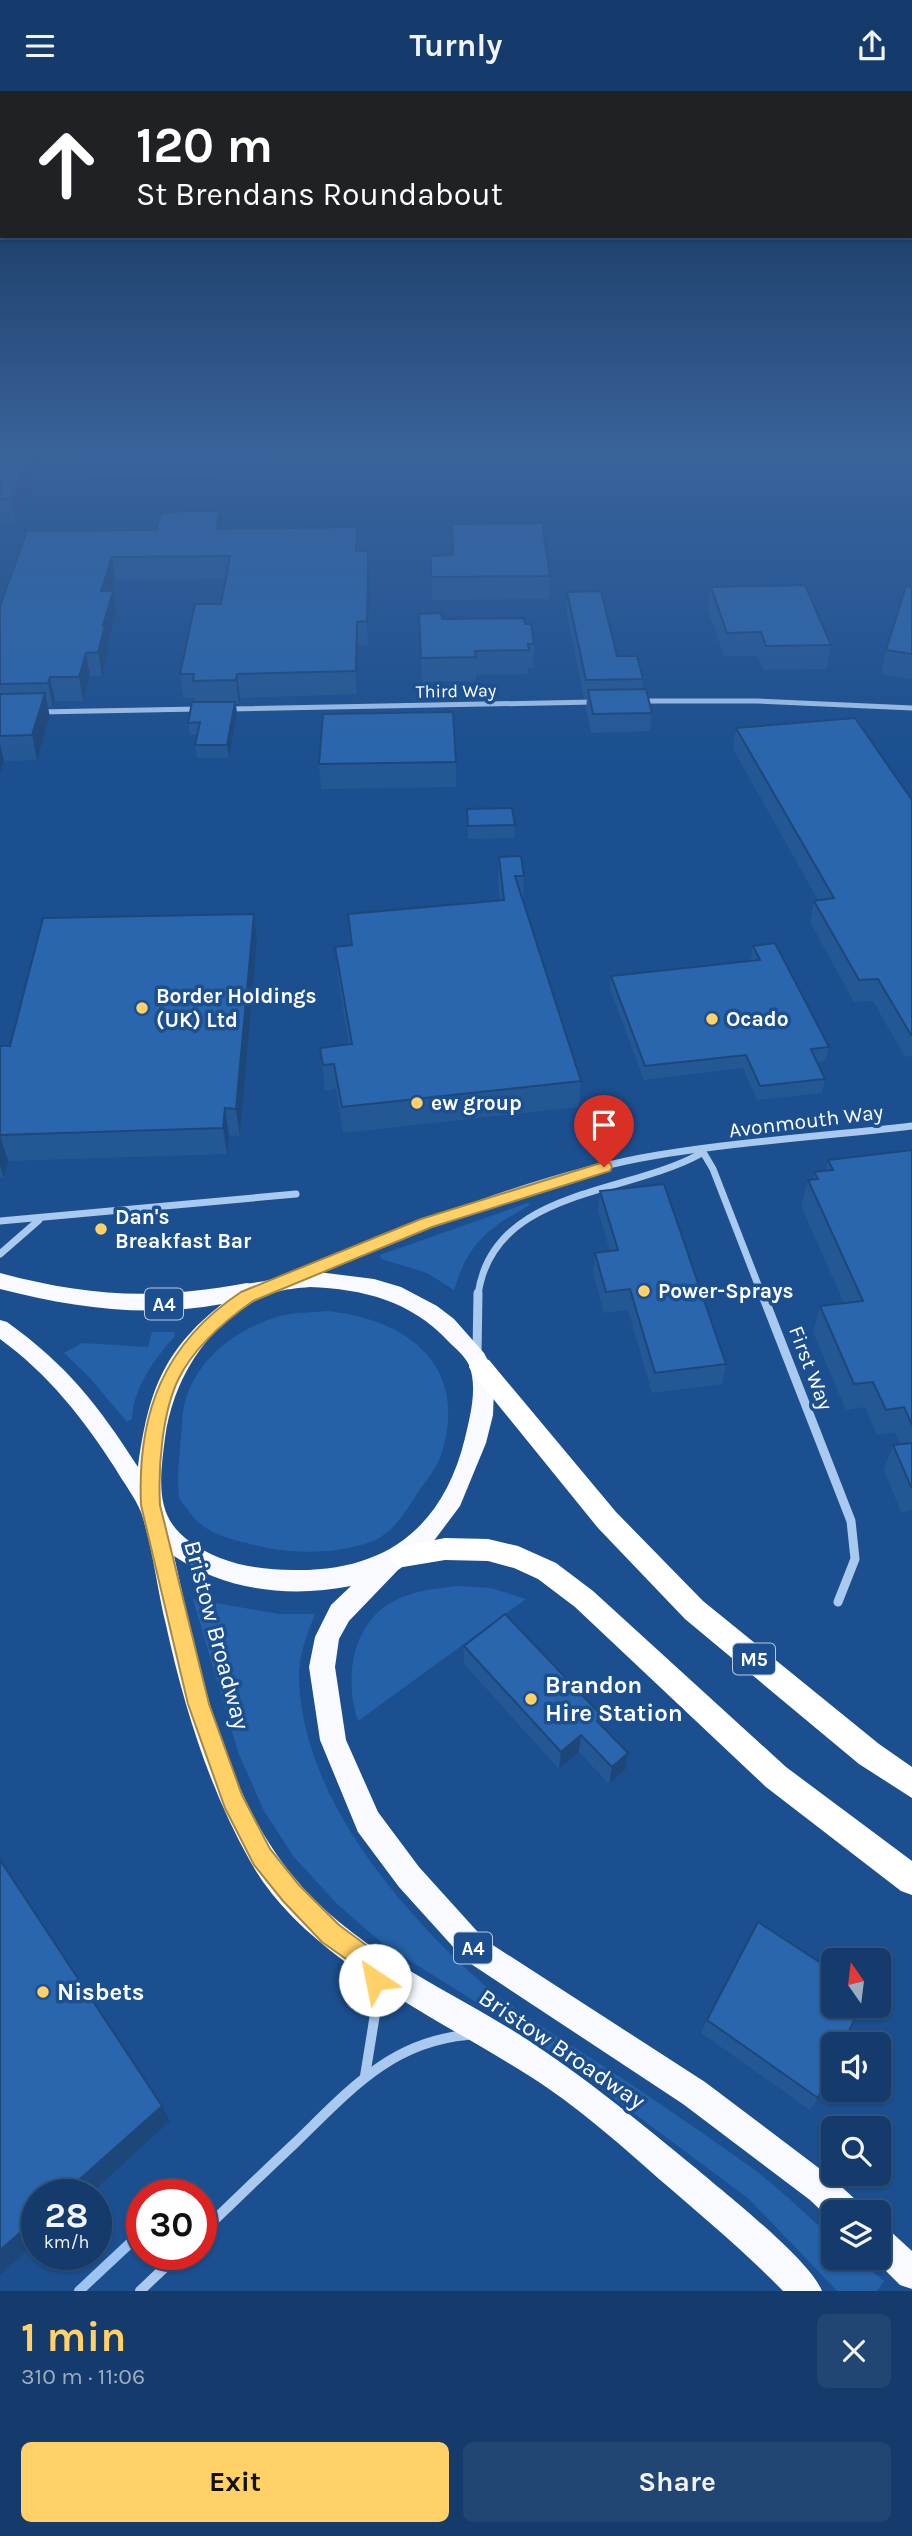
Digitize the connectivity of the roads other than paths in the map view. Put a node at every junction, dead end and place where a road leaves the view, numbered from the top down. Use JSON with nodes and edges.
{"nodes":[{"id":1,"x":632,"y":701,"type":"edge"},
{"id":2,"x":607,"y":702,"type":"edge"},
{"id":3,"x":912,"y":708,"type":"edge"},
{"id":4,"x":213,"y":709,"type":"edge"},
{"id":5,"x":227,"y":709,"type":"edge"},
{"id":6,"x":35,"y":712,"type":"edge"},
{"id":7,"x":912,"y":1126,"type":"edge"},
{"id":8,"x":704,"y":1151,"type":"junction"},
{"id":9,"x":296,"y":1194,"type":"dead end"},
{"id":10,"x":40,"y":1219,"type":"junction"},
{"id":11,"x":0,"y":1221,"type":"edge"},
{"id":12,"x":0,"y":1254,"type":"edge"},
{"id":13,"x":0,"y":1281,"type":"edge"},
{"id":14,"x":274,"y":1285,"type":"junction"},
{"id":15,"x":0,"y":1328,"type":"edge"},
{"id":16,"x":479,"y":1363,"type":"junction"},
{"id":17,"x":152,"y":1511,"type":"junction"},
{"id":18,"x":397,"y":1559,"type":"junction"},
{"id":19,"x":838,"y":1602,"type":"dead end"},
{"id":20,"x":912,"y":1784,"type":"edge"},
{"id":21,"x":912,"y":1881,"type":"edge"},
{"id":22,"x":370,"y":1962,"type":"junction"},
{"id":23,"x":494,"y":2036,"type":"junction"},
{"id":24,"x":365,"y":2076,"type":"junction"},
{"id":25,"x":833,"y":2200,"type":"edge"},
{"id":26,"x":217,"y":2218,"type":"edge"},
{"id":27,"x":891,"y":2253,"type":"edge"},
{"id":28,"x":162,"y":2270,"type":"edge"},
{"id":29,"x":912,"y":2273,"type":"edge"},
{"id":30,"x":140,"y":2291,"type":"edge"},
{"id":31,"x":806,"y":2291,"type":"edge"}],
"edges":[{"from":1,"to":3,"type":"street"},
{"from":2,"to":5,"type":"street","name":"Third Way"},
{"from":4,"to":6,"type":"street"},
{"from":7,"to":8,"type":"street","name":"Avonmouth Way"},
{"from":8,"to":14,"type":"street","name":"Avonmouth Way"},
{"from":8,"to":16,"type":"street","name":"Avonmouth Way"},
{"from":8,"to":19,"type":"street","name":"First Way"},
{"from":9,"to":10,"type":"street"},
{"from":10,"to":11,"type":"street"},
{"from":10,"to":12,"type":"street"},
{"from":13,"to":14,"type":"highway","number":"A4"},
{"from":14,"to":16,"type":"highway"},
{"from":14,"to":17,"type":"highway"},
{"from":15,"to":17,"type":"highway"},
{"from":16,"to":18,"type":"highway","name":"Bristow Broadway"},
{"from":16,"to":20,"type":"highway","number":"M5"},
{"from":17,"to":18,"type":"highway"},
{"from":17,"to":22,"type":"highway","name":"Bristow Broadway"},
{"from":18,"to":21,"type":"highway"},
{"from":18,"to":25,"type":"highway","name":"Bristow Broadway","number":"A4"},
{"from":22,"to":23,"type":"highway","name":"Bristow Broadway"},
{"from":22,"to":24,"type":"street"},
{"from":23,"to":24,"type":"street"},
{"from":23,"to":31,"type":"highway","name":"Bristow Broadway"},
{"from":24,"to":26,"type":"street"},
{"from":27,"to":29,"type":"highway"},
{"from":28,"to":30,"type":"street"}]}
